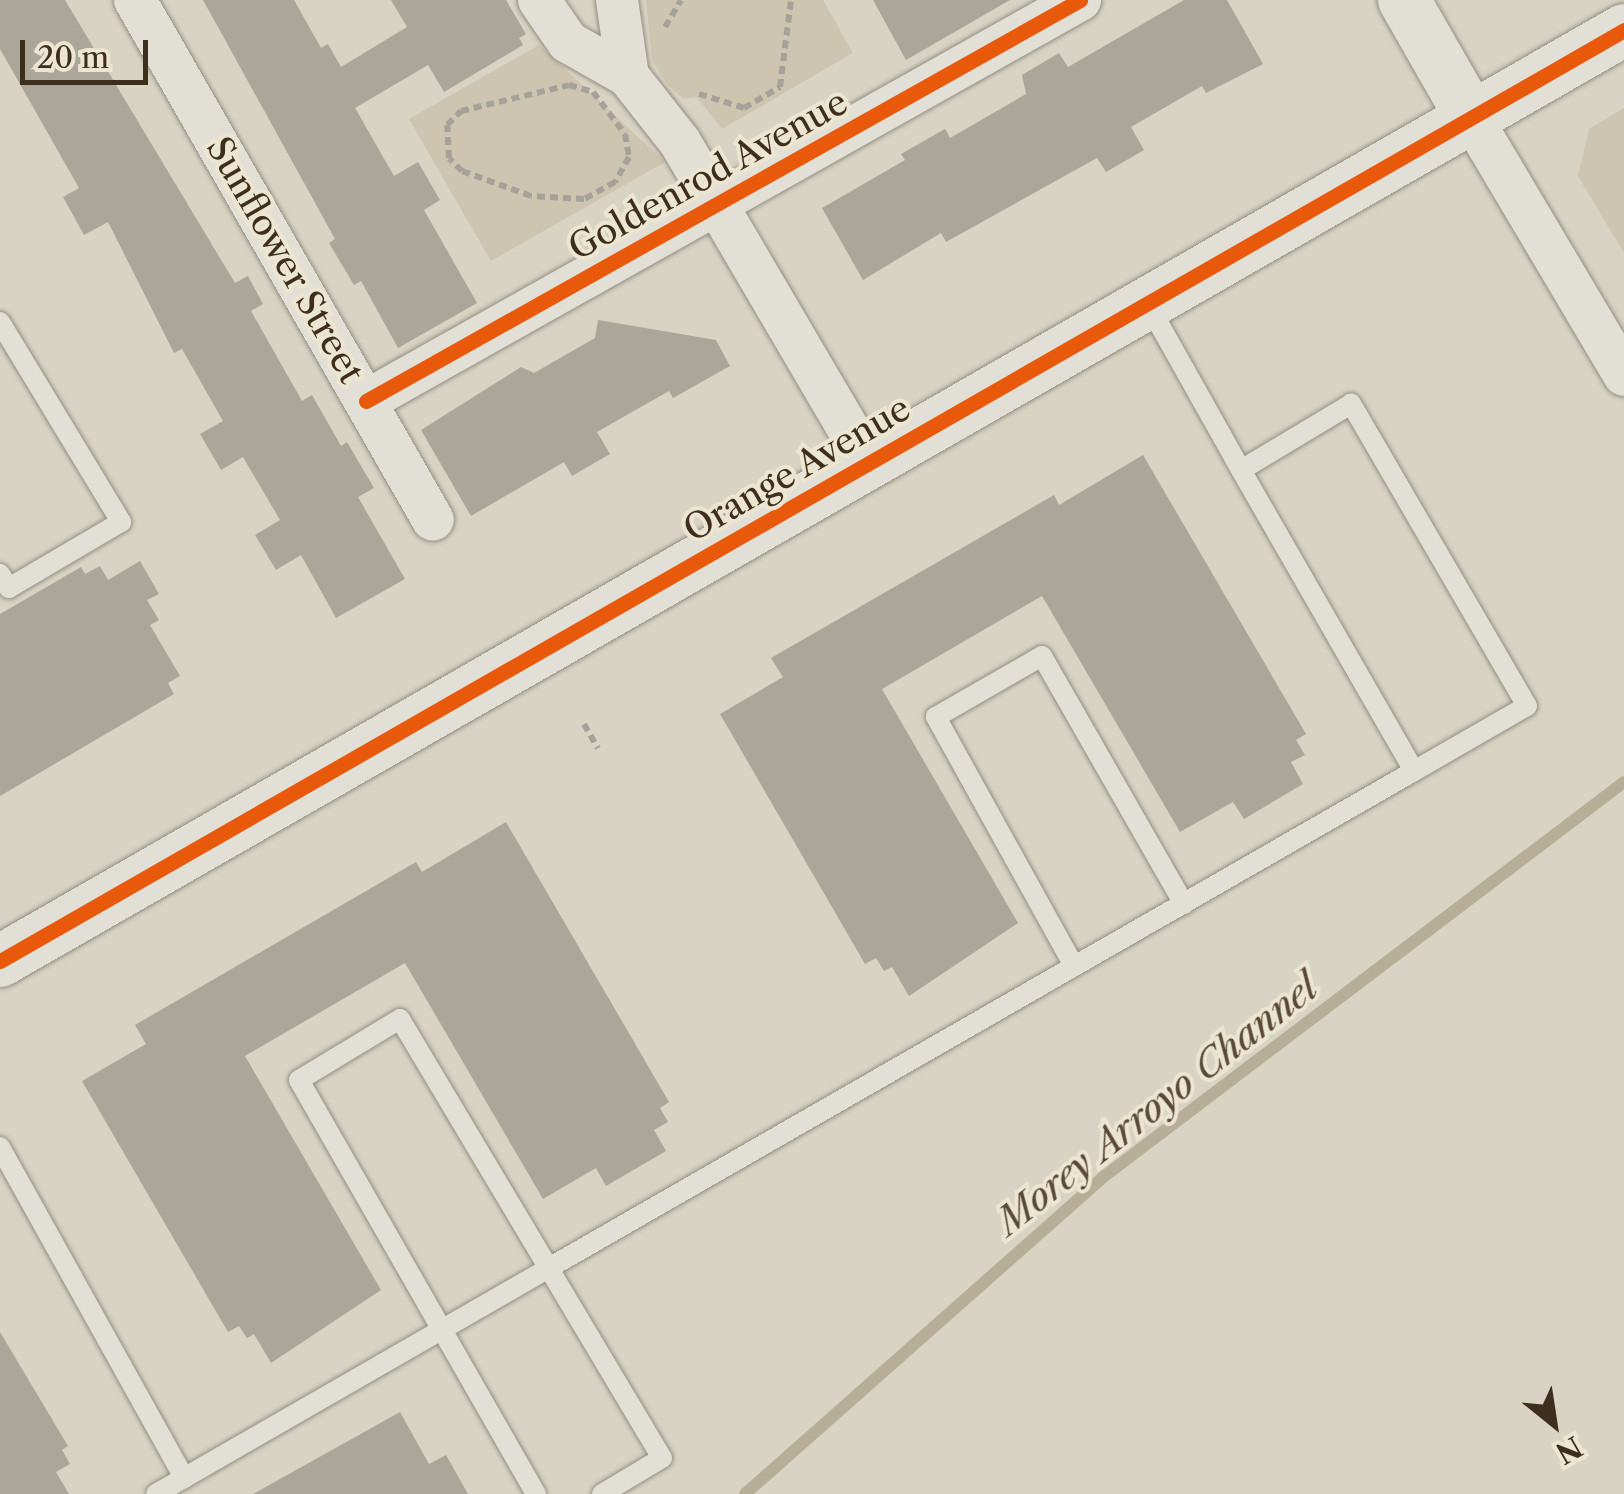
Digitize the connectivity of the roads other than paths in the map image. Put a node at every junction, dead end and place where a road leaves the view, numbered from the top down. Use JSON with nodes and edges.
{"nodes":[{"id":1,"x":135,"y":0,"type":"edge"},
{"id":2,"x":538,"y":0,"type":"edge"},
{"id":3,"x":618,"y":0,"type":"edge"},
{"id":4,"x":1080,"y":0,"type":"edge"},
{"id":5,"x":1404,"y":0,"type":"edge"},
{"id":6,"x":1030,"y":12,"type":"edge"},
{"id":7,"x":1624,"y":30,"type":"edge"},
{"id":8,"x":628,"y":76,"type":"junction"},
{"id":9,"x":1470,"y":117,"type":"junction"},
{"id":10,"x":718,"y":205,"type":"junction"},
{"id":11,"x":1147,"y":302,"type":"junction"},
{"id":12,"x":0,"y":322,"type":"edge"},
{"id":13,"x":1624,"y":375,"type":"edge"},
{"id":14,"x":366,"y":401,"type":"junction"},
{"id":15,"x":868,"y":462,"type":"junction"},
{"id":16,"x":1242,"y":470,"type":"junction"},
{"id":17,"x":433,"y":520,"type":"dead end"},
{"id":18,"x":0,"y":574,"type":"edge"},
{"id":19,"x":1414,"y":771,"type":"junction"},
{"id":20,"x":1184,"y":904,"type":"junction"},
{"id":21,"x":0,"y":961,"type":"edge"},
{"id":22,"x":1074,"y":966,"type":"junction"},
{"id":23,"x":0,"y":1147,"type":"edge"},
{"id":24,"x":547,"y":1269,"type":"junction"},
{"id":25,"x":442,"y":1330,"type":"junction"},
{"id":26,"x":184,"y":1478,"type":"junction"},
{"id":27,"x":156,"y":1494,"type":"edge"},
{"id":28,"x":536,"y":1494,"type":"edge"},
{"id":29,"x":602,"y":1494,"type":"edge"}],
"edges":[{"from":1,"to":14,"type":"street","name":"Sunflower Street"},
{"from":2,"to":8,"type":"street"},
{"from":3,"to":8,"type":"street"},
{"from":4,"to":6,"type":"street","name":"Goldenrod Avenue"},
{"from":5,"to":9,"type":"street"},
{"from":6,"to":10,"type":"street","name":"Goldenrod Avenue"},
{"from":7,"to":9,"type":"street","name":"Orange Avenue"},
{"from":8,"to":10,"type":"street"},
{"from":9,"to":11,"type":"street","name":"Orange Avenue"},
{"from":9,"to":13,"type":"street"},
{"from":10,"to":14,"type":"street","name":"Goldenrod Avenue"},
{"from":10,"to":15,"type":"street"},
{"from":11,"to":15,"type":"street","name":"Orange Avenue"},
{"from":11,"to":16,"type":"lane"},
{"from":12,"to":18,"type":"lane"},
{"from":14,"to":17,"type":"street","name":"Sunflower Street"},
{"from":15,"to":21,"type":"street","name":"Orange Avenue"},
{"from":16,"to":19,"type":"lane"},
{"from":16,"to":19,"type":"lane"},
{"from":19,"to":20,"type":"lane"},
{"from":20,"to":22,"type":"lane"},
{"from":20,"to":22,"type":"lane"},
{"from":22,"to":24,"type":"lane"},
{"from":23,"to":26,"type":"lane"},
{"from":24,"to":25,"type":"lane"},
{"from":24,"to":25,"type":"lane"},
{"from":24,"to":29,"type":"lane"},
{"from":25,"to":26,"type":"lane"},
{"from":25,"to":28,"type":"lane"},
{"from":26,"to":27,"type":"lane"}]}
